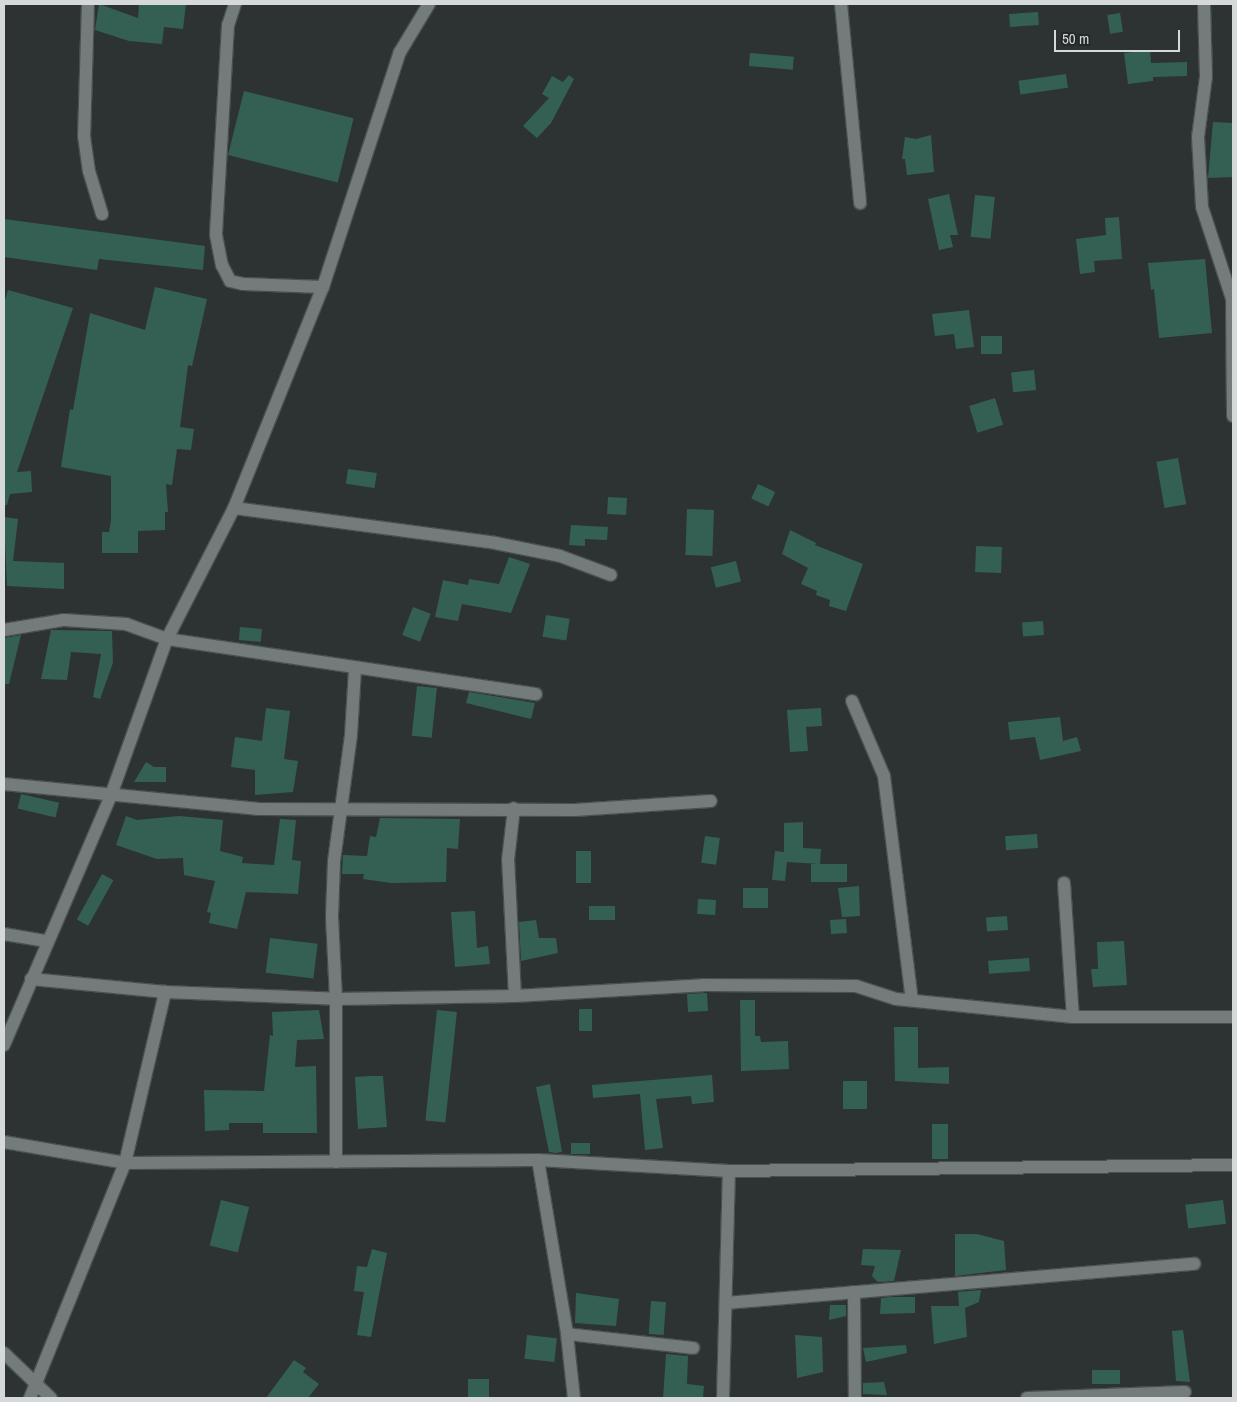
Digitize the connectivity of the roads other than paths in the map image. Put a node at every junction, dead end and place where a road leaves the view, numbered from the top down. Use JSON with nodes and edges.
{"nodes":[{"id":1,"x":88,"y":4,"type":"edge"},
{"id":2,"x":235,"y":4,"type":"edge"},
{"id":3,"x":841,"y":4,"type":"edge"},
{"id":4,"x":1204,"y":4,"type":"edge"},
{"id":5,"x":427,"y":5,"type":"edge"},
{"id":6,"x":860,"y":203,"type":"dead end"},
{"id":7,"x":102,"y":214,"type":"dead end"},
{"id":8,"x":323,"y":287,"type":"junction"},
{"id":9,"x":1233,"y":416,"type":"edge"},
{"id":10,"x":234,"y":508,"type":"junction"},
{"id":11,"x":611,"y":575,"type":"dead end"},
{"id":12,"x":4,"y":630,"type":"edge"},
{"id":13,"x":167,"y":638,"type":"junction"},
{"id":14,"x":355,"y":669,"type":"junction"},
{"id":15,"x":536,"y":694,"type":"dead end"},
{"id":16,"x":852,"y":701,"type":"dead end"},
{"id":17,"x":4,"y":784,"type":"edge"},
{"id":18,"x":111,"y":795,"type":"junction"},
{"id":19,"x":711,"y":801,"type":"dead end"},
{"id":20,"x":514,"y":808,"type":"junction"},
{"id":21,"x":342,"y":811,"type":"junction"},
{"id":22,"x":1064,"y":883,"type":"dead end"},
{"id":23,"x":4,"y":934,"type":"edge"},
{"id":24,"x":46,"y":941,"type":"junction"},
{"id":25,"x":31,"y":979,"type":"junction"},
{"id":26,"x":165,"y":992,"type":"junction"},
{"id":27,"x":515,"y":996,"type":"junction"},
{"id":28,"x":336,"y":999,"type":"junction"},
{"id":29,"x":912,"y":1000,"type":"junction"},
{"id":30,"x":1073,"y":1017,"type":"junction"},
{"id":31,"x":1233,"y":1017,"type":"edge"},
{"id":32,"x":4,"y":1045,"type":"edge"},
{"id":33,"x":4,"y":1142,"type":"edge"},
{"id":34,"x":538,"y":1160,"type":"junction"},
{"id":35,"x":336,"y":1162,"type":"junction"},
{"id":36,"x":125,"y":1163,"type":"junction"},
{"id":37,"x":1233,"y":1164,"type":"edge"},
{"id":38,"x":729,"y":1171,"type":"junction"},
{"id":39,"x":1194,"y":1264,"type":"dead end"},
{"id":40,"x":854,"y":1292,"type":"junction"},
{"id":41,"x":726,"y":1302,"type":"junction"},
{"id":42,"x":567,"y":1334,"type":"junction"},
{"id":43,"x":693,"y":1348,"type":"dead end"},
{"id":44,"x":4,"y":1352,"type":"edge"},
{"id":45,"x":37,"y":1386,"type":"junction"},
{"id":46,"x":1185,"y":1392,"type":"dead end"},
{"id":47,"x":30,"y":1398,"type":"edge"},
{"id":48,"x":51,"y":1398,"type":"edge"},
{"id":49,"x":574,"y":1398,"type":"edge"},
{"id":50,"x":722,"y":1398,"type":"edge"},
{"id":51,"x":856,"y":1398,"type":"edge"},
{"id":52,"x":1027,"y":1398,"type":"edge"}],
"edges":[{"from":1,"to":7,"type":"street"},
{"from":2,"to":8,"type":"street"},
{"from":3,"to":6,"type":"street"},
{"from":4,"to":9,"type":"street"},
{"from":5,"to":8,"type":"street"},
{"from":8,"to":10,"type":"street"},
{"from":10,"to":11,"type":"street"},
{"from":10,"to":13,"type":"street"},
{"from":12,"to":13,"type":"street"},
{"from":13,"to":14,"type":"street"},
{"from":13,"to":18,"type":"street"},
{"from":14,"to":15,"type":"street"},
{"from":14,"to":21,"type":"street"},
{"from":16,"to":29,"type":"street"},
{"from":17,"to":18,"type":"street"},
{"from":18,"to":21,"type":"street"},
{"from":18,"to":24,"type":"street"},
{"from":19,"to":20,"type":"street"},
{"from":20,"to":21,"type":"street"},
{"from":20,"to":27,"type":"street"},
{"from":21,"to":28,"type":"street"},
{"from":22,"to":30,"type":"street"},
{"from":23,"to":24,"type":"street"},
{"from":24,"to":25,"type":"street"},
{"from":25,"to":26,"type":"street"},
{"from":25,"to":32,"type":"street"},
{"from":26,"to":28,"type":"street"},
{"from":26,"to":36,"type":"street"},
{"from":27,"to":28,"type":"street"},
{"from":27,"to":29,"type":"street"},
{"from":28,"to":35,"type":"street"},
{"from":29,"to":30,"type":"street"},
{"from":30,"to":31,"type":"street"},
{"from":33,"to":36,"type":"street"},
{"from":34,"to":35,"type":"street"},
{"from":34,"to":38,"type":"street"},
{"from":34,"to":42,"type":"street"},
{"from":35,"to":36,"type":"street"},
{"from":36,"to":45,"type":"street"},
{"from":37,"to":38,"type":"street"},
{"from":38,"to":41,"type":"street"},
{"from":39,"to":40,"type":"street"},
{"from":40,"to":41,"type":"street"},
{"from":40,"to":51,"type":"street"},
{"from":41,"to":50,"type":"street"},
{"from":42,"to":43,"type":"street"},
{"from":42,"to":49,"type":"street"},
{"from":44,"to":45,"type":"street"},
{"from":45,"to":47,"type":"street"},
{"from":45,"to":48,"type":"street"},
{"from":46,"to":52,"type":"street"}]}
